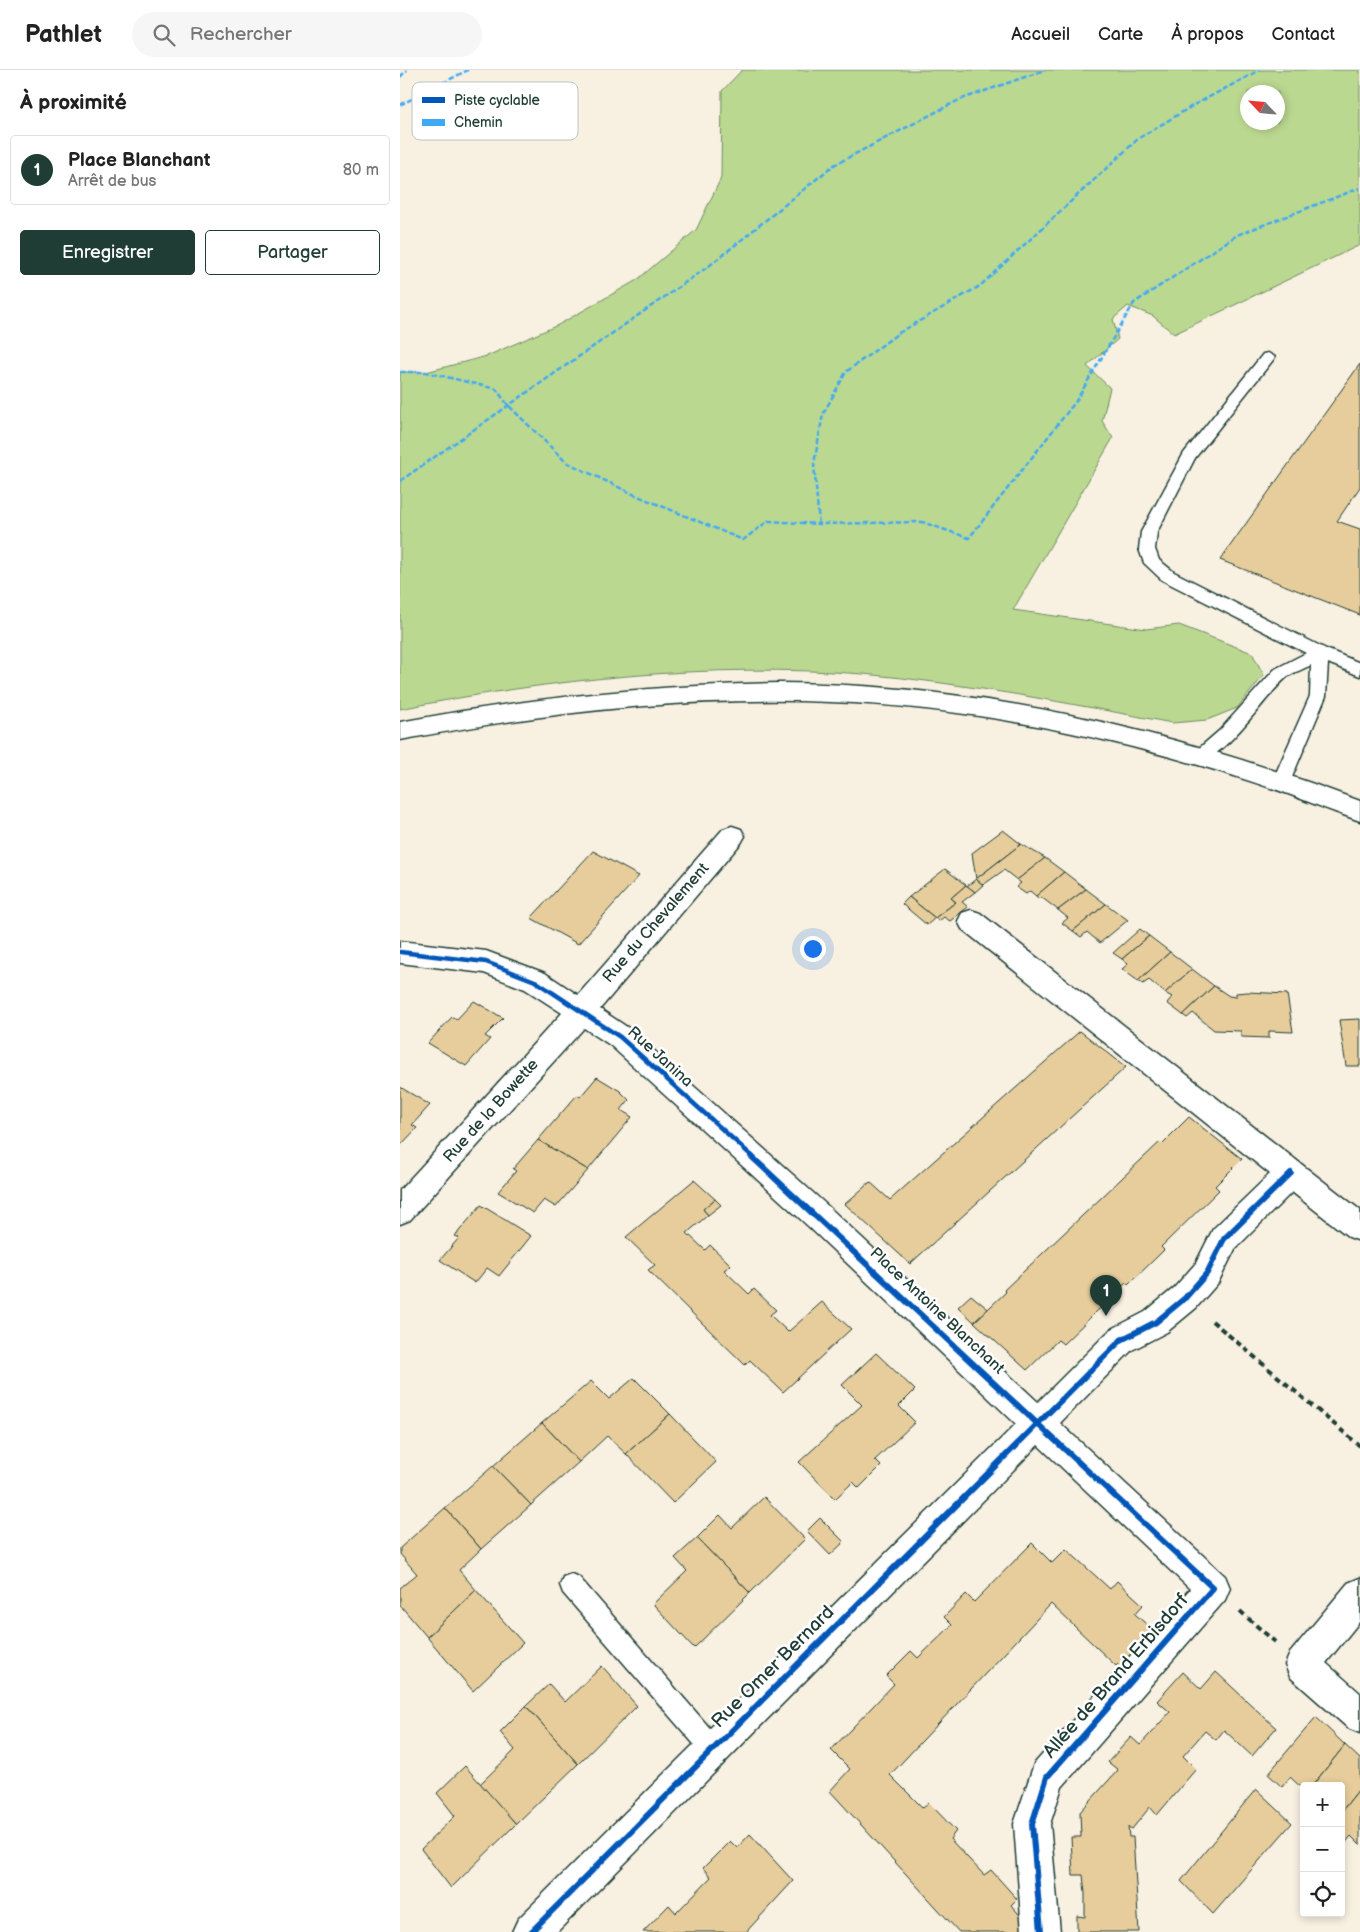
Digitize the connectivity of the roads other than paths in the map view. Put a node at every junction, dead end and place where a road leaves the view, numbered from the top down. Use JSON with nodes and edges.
{"nodes":[{"id":1,"x":1268,"y":357,"type":"dead end"},
{"id":2,"x":1320,"y":653,"type":"junction"},
{"id":3,"x":1360,"y":670,"type":"edge"},
{"id":4,"x":400,"y":731,"type":"edge"},
{"id":5,"x":1199,"y":756,"type":"junction"},
{"id":6,"x":1280,"y":782,"type":"junction"},
{"id":7,"x":1360,"y":811,"type":"edge"},
{"id":8,"x":732,"y":836,"type":"dead end"},
{"id":9,"x":971,"y":921,"type":"dead end"},
{"id":10,"x":400,"y":952,"type":"edge"},
{"id":11,"x":581,"y":1011,"type":"junction"},
{"id":12,"x":1291,"y":1173,"type":"junction"},
{"id":13,"x":400,"y":1211,"type":"edge"},
{"id":14,"x":819,"y":1217,"type":"joint"},
{"id":15,"x":1360,"y":1228,"type":"edge"},
{"id":16,"x":1037,"y":1423,"type":"junction"},
{"id":17,"x":571,"y":1585,"type":"dead end"},
{"id":18,"x":1213,"y":1588,"type":"joint"},
{"id":19,"x":1360,"y":1595,"type":"edge"},
{"id":20,"x":1360,"y":1716,"type":"edge"},
{"id":21,"x":713,"y":1749,"type":"junction"},
{"id":22,"x":531,"y":1932,"type":"edge"},
{"id":23,"x":1041,"y":1932,"type":"edge"}],
"edges":[{"from":1,"to":2,"type":"lane"},
{"from":2,"to":3,"type":"lane"},
{"from":2,"to":5,"type":"lane"},
{"from":2,"to":6,"type":"lane"},
{"from":4,"to":5,"type":"street"},
{"from":5,"to":6,"type":"street"},
{"from":6,"to":7,"type":"street"},
{"from":8,"to":11,"type":"street","name":"Rue du Chevalement"},
{"from":9,"to":12,"type":"street"},
{"from":10,"to":11,"type":"street","name":"Rue Janina"},
{"from":11,"to":13,"type":"street","name":"Rue de la Bowette"},
{"from":11,"to":14,"type":"street","name":"Rue Janina"},
{"from":12,"to":15,"type":"street"},
{"from":12,"to":16,"type":"street"},
{"from":14,"to":16,"type":"street","name":"Place Antoine Blanchant"},
{"from":16,"to":18,"type":"street","name":"Place Antoine Blanchant"},
{"from":16,"to":21,"type":"street","name":"Rue Omer Bernard"},
{"from":17,"to":21,"type":"lane"},
{"from":18,"to":23,"type":"street","name":"Allée de Brand Erbisdorf"},
{"from":19,"to":20,"type":"street"},
{"from":21,"to":22,"type":"street","name":"Rue Omer Bernard"}]}
